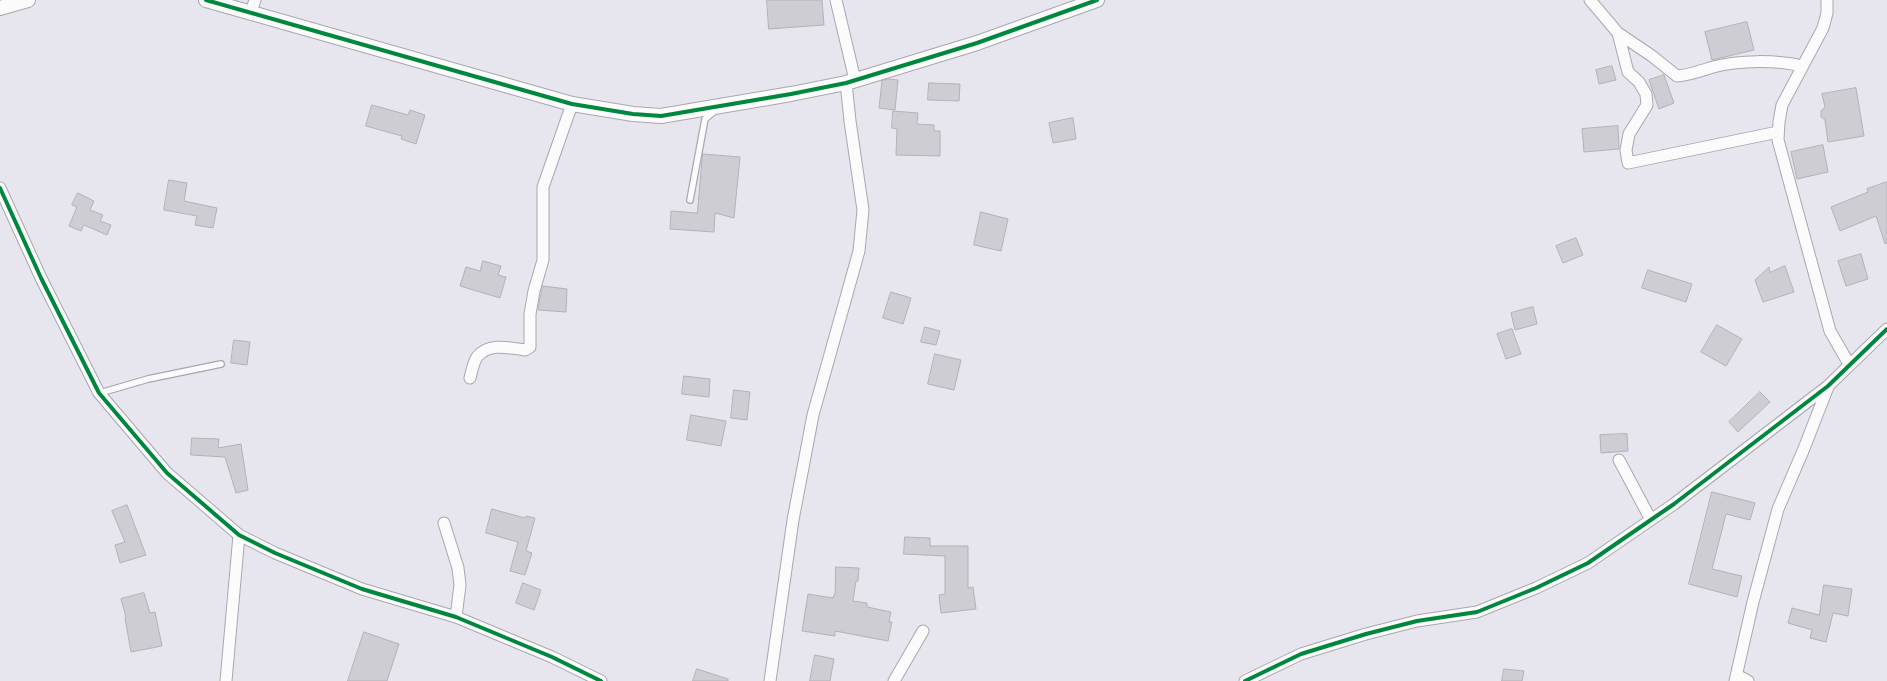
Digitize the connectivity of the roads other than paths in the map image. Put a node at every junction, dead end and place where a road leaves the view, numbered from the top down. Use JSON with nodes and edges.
{"nodes":[{"id":1,"x":28,"y":0,"type":"edge"},
{"id":2,"x":206,"y":0,"type":"edge"},
{"id":3,"x":836,"y":0,"type":"edge"},
{"id":4,"x":1096,"y":0,"type":"edge"},
{"id":5,"x":1590,"y":0,"type":"edge"},
{"id":6,"x":1827,"y":0,"type":"edge"},
{"id":7,"x":253,"y":6,"type":"edge"},
{"id":8,"x":0,"y":8,"type":"edge"},
{"id":9,"x":1618,"y":33,"type":"junction"},
{"id":10,"x":1802,"y":66,"type":"junction"},
{"id":11,"x":851,"y":81,"type":"junction"},
{"id":12,"x":572,"y":104,"type":"junction"},
{"id":13,"x":724,"y":104,"type":"junction"},
{"id":14,"x":1778,"y":132,"type":"junction"},
{"id":15,"x":0,"y":188,"type":"edge"},
{"id":16,"x":690,"y":200,"type":"dead end"},
{"id":17,"x":1887,"y":328,"type":"edge"},
{"id":18,"x":221,"y":364,"type":"dead end"},
{"id":19,"x":1849,"y":364,"type":"junction"},
{"id":20,"x":470,"y":378,"type":"dead end"},
{"id":21,"x":1828,"y":386,"type":"junction"},
{"id":22,"x":100,"y":393,"type":"junction"},
{"id":23,"x":1619,"y":460,"type":"dead end"},
{"id":24,"x":1651,"y":520,"type":"junction"},
{"id":25,"x":444,"y":523,"type":"dead end"},
{"id":26,"x":239,"y":535,"type":"junction"},
{"id":27,"x":456,"y":617,"type":"junction"},
{"id":28,"x":923,"y":632,"type":"dead end"},
{"id":29,"x":1736,"y":678,"type":"edge"},
{"id":30,"x":226,"y":681,"type":"edge"},
{"id":31,"x":601,"y":681,"type":"edge"},
{"id":32,"x":770,"y":681,"type":"edge"},
{"id":33,"x":894,"y":681,"type":"edge"},
{"id":34,"x":1245,"y":681,"type":"edge"},
{"id":35,"x":1748,"y":681,"type":"edge"}],
"edges":[{"from":1,"to":8,"type":"street"},
{"from":2,"to":7,"type":"street"},
{"from":3,"to":11,"type":"street"},
{"from":4,"to":11,"type":"street"},
{"from":5,"to":9,"type":"street"},
{"from":6,"to":10,"type":"street"},
{"from":7,"to":12,"type":"street"},
{"from":9,"to":10,"type":"street"},
{"from":9,"to":14,"type":"street"},
{"from":10,"to":14,"type":"street"},
{"from":11,"to":13,"type":"street"},
{"from":11,"to":32,"type":"street"},
{"from":12,"to":13,"type":"street"},
{"from":12,"to":20,"type":"street"},
{"from":13,"to":16,"type":"lane"},
{"from":14,"to":19,"type":"street"},
{"from":15,"to":22,"type":"street"},
{"from":17,"to":19,"type":"street"},
{"from":18,"to":22,"type":"lane"},
{"from":19,"to":21,"type":"street"},
{"from":21,"to":24,"type":"street"},
{"from":21,"to":29,"type":"street"},
{"from":22,"to":26,"type":"street"},
{"from":23,"to":24,"type":"street"},
{"from":24,"to":34,"type":"street"},
{"from":25,"to":27,"type":"street"},
{"from":26,"to":27,"type":"street"},
{"from":26,"to":30,"type":"street"},
{"from":27,"to":31,"type":"street"},
{"from":28,"to":33,"type":"street"},
{"from":29,"to":35,"type":"street"}]}
